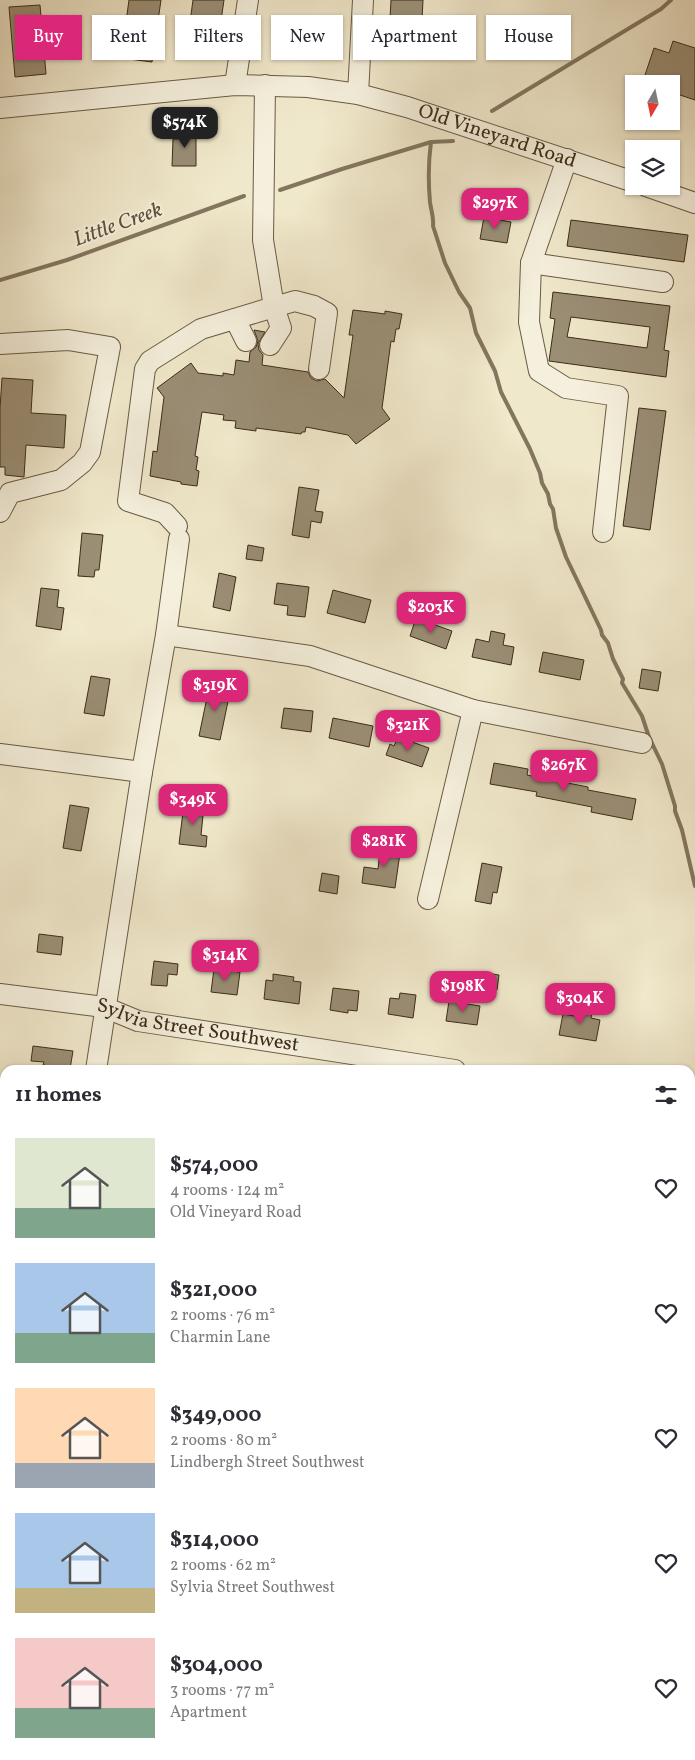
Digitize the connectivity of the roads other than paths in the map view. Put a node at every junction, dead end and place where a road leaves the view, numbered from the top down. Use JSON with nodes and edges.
{"nodes":[{"id":1,"x":248,"y":0,"type":"edge"},
{"id":2,"x":363,"y":0,"type":"edge"},
{"id":3,"x":235,"y":85,"type":"junction"},
{"id":4,"x":265,"y":85,"type":"junction"},
{"id":5,"x":358,"y":94,"type":"junction"},
{"id":6,"x":0,"y":108,"type":"edge"},
{"id":7,"x":567,"y":159,"type":"junction"},
{"id":8,"x":625,"y":179,"type":"edge"},
{"id":9,"x":672,"y":195,"type":"edge"},
{"id":10,"x":695,"y":203,"type":"edge"},
{"id":11,"x":531,"y":263,"type":"junction"},
{"id":12,"x":663,"y":282,"type":"dead end"},
{"id":13,"x":274,"y":307,"type":"junction"},
{"id":14,"x":234,"y":318,"type":"junction"},
{"id":15,"x":246,"y":342,"type":"dead end"},
{"id":16,"x":0,"y":344,"type":"edge"},
{"id":17,"x":270,"y":345,"type":"dead end"},
{"id":18,"x":319,"y":369,"type":"dead end"},
{"id":19,"x":0,"y":512,"type":"edge"},
{"id":20,"x":602,"y":532,"type":"dead end"},
{"id":21,"x":166,"y":635,"type":"junction"},
{"id":22,"x":473,"y":710,"type":"junction"},
{"id":23,"x":642,"y":743,"type":"dead end"},
{"id":24,"x":0,"y":754,"type":"edge"},
{"id":25,"x":142,"y":772,"type":"junction"},
{"id":26,"x":428,"y":899,"type":"dead end"},
{"id":27,"x":0,"y":994,"type":"edge"},
{"id":28,"x":104,"y":1007,"type":"junction"},
{"id":29,"x":97,"y":1065,"type":"edge"},
{"id":30,"x":422,"y":1065,"type":"edge"}],
"edges":[{"from":1,"to":3,"type":"street"},
{"from":2,"to":5,"type":"street"},
{"from":3,"to":4,"type":"street","name":"Old Vineyard Road"},
{"from":3,"to":6,"type":"street","name":"Old Vineyard Road"},
{"from":4,"to":5,"type":"street","name":"Old Vineyard Road"},
{"from":4,"to":13,"type":"street"},
{"from":5,"to":7,"type":"street","name":"Old Vineyard Road"},
{"from":7,"to":8,"type":"street","name":"Old Vineyard Road"},
{"from":7,"to":11,"type":"street"},
{"from":9,"to":10,"type":"street"},
{"from":11,"to":12,"type":"street"},
{"from":11,"to":20,"type":"street"},
{"from":13,"to":14,"type":"street"},
{"from":13,"to":17,"type":"street"},
{"from":13,"to":18,"type":"street"},
{"from":14,"to":15,"type":"street"},
{"from":14,"to":21,"type":"street"},
{"from":16,"to":19,"type":"street"},
{"from":21,"to":22,"type":"street"},
{"from":21,"to":25,"type":"street"},
{"from":22,"to":23,"type":"street"},
{"from":22,"to":26,"type":"street"},
{"from":24,"to":25,"type":"street"},
{"from":25,"to":28,"type":"street"},
{"from":27,"to":28,"type":"street","name":"Sylvia Street Southwest"},
{"from":28,"to":29,"type":"street"},
{"from":28,"to":30,"type":"street","name":"Sylvia Street Southwest"}]}
